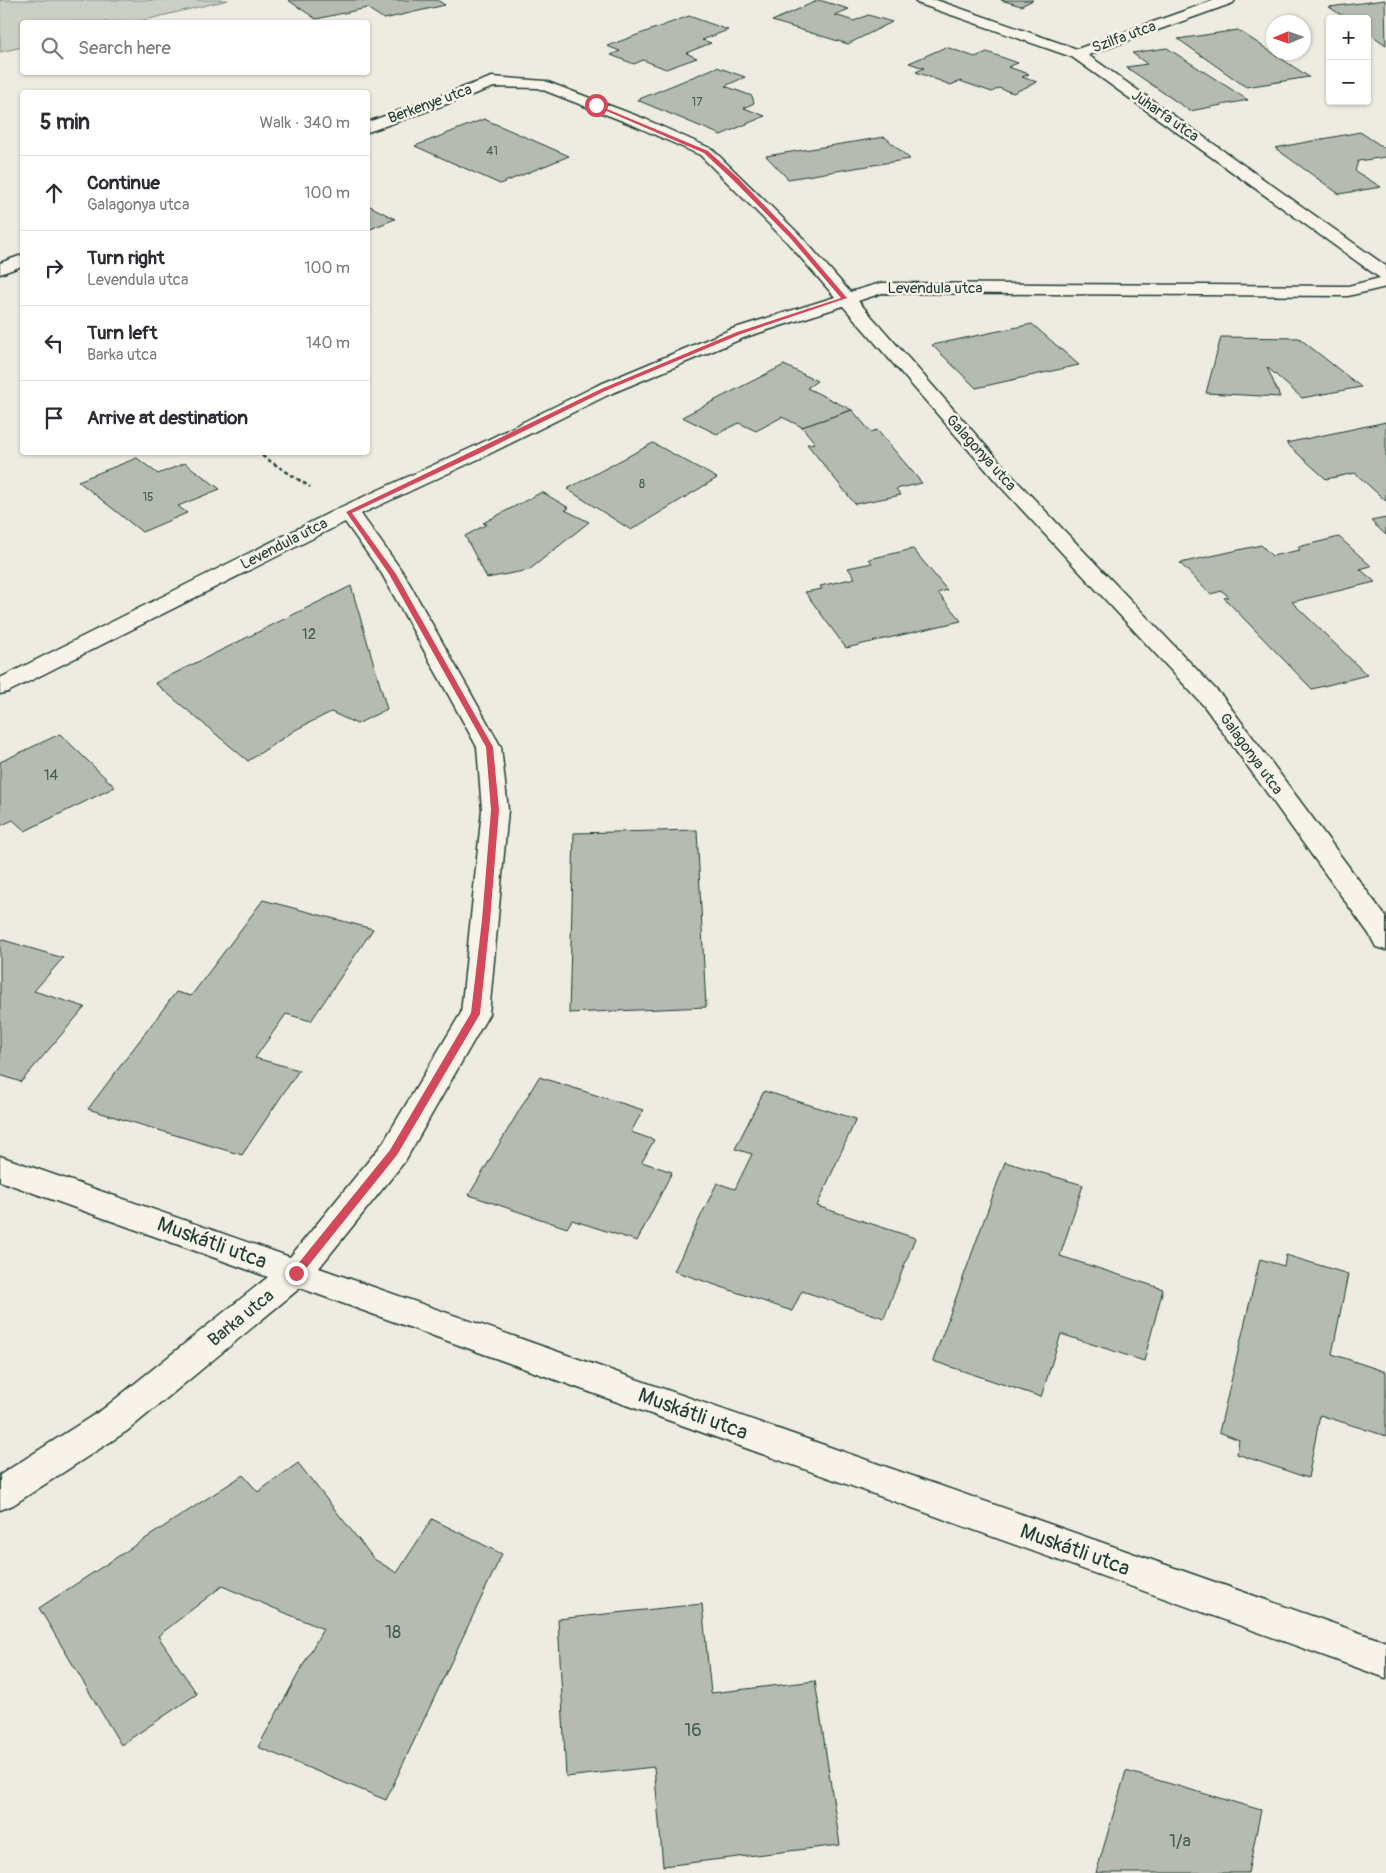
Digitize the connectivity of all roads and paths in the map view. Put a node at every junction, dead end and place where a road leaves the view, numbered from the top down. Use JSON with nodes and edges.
{"nodes":[{"id":1,"x":922,"y":0,"type":"edge"},
{"id":2,"x":1228,"y":0,"type":"edge"},
{"id":3,"x":1077,"y":54,"type":"junction"},
{"id":4,"x":492,"y":82,"type":"joint"},
{"id":5,"x":370,"y":126,"type":"edge"},
{"id":6,"x":20,"y":261,"type":"edge"},
{"id":7,"x":0,"y":268,"type":"edge"},
{"id":8,"x":1386,"y":274,"type":"edge"},
{"id":9,"x":1386,"y":282,"type":"edge"},
{"id":10,"x":844,"y":298,"type":"junction"},
{"id":11,"x":261,"y":455,"type":"edge"},
{"id":12,"x":349,"y":512,"type":"junction"},
{"id":13,"x":0,"y":687,"type":"edge"},
{"id":14,"x":1386,"y":940,"type":"edge"},
{"id":15,"x":0,"y":1168,"type":"edge"},
{"id":16,"x":296,"y":1273,"type":"junction"},
{"id":17,"x":0,"y":1494,"type":"edge"},
{"id":18,"x":1386,"y":1660,"type":"edge"}],
"edges":[{"from":1,"to":3,"type":"street","name":"Juharfa utca"},
{"from":2,"to":3,"type":"street","name":"Szilfa utca"},
{"from":3,"to":8,"type":"street","name":"Juharfa utca"},
{"from":4,"to":5,"type":"street","name":"Berkenye utca"},
{"from":4,"to":10,"type":"street","name":"Galagonya utca"},
{"from":6,"to":7,"type":"street"},
{"from":9,"to":10,"type":"street","name":"Levendula utca"},
{"from":10,"to":12,"type":"street","name":"Levendula utca"},
{"from":10,"to":14,"type":"street","name":"Galagonya utca"},
{"from":11,"to":12,"type":"path"},
{"from":12,"to":13,"type":"street","name":"Levendula utca"},
{"from":12,"to":16,"type":"street","name":"Barka utca"},
{"from":15,"to":16,"type":"street","name":"Muskátli utca"},
{"from":16,"to":17,"type":"street","name":"Barka utca"},
{"from":16,"to":18,"type":"street","name":"Muskátli utca"}]}
